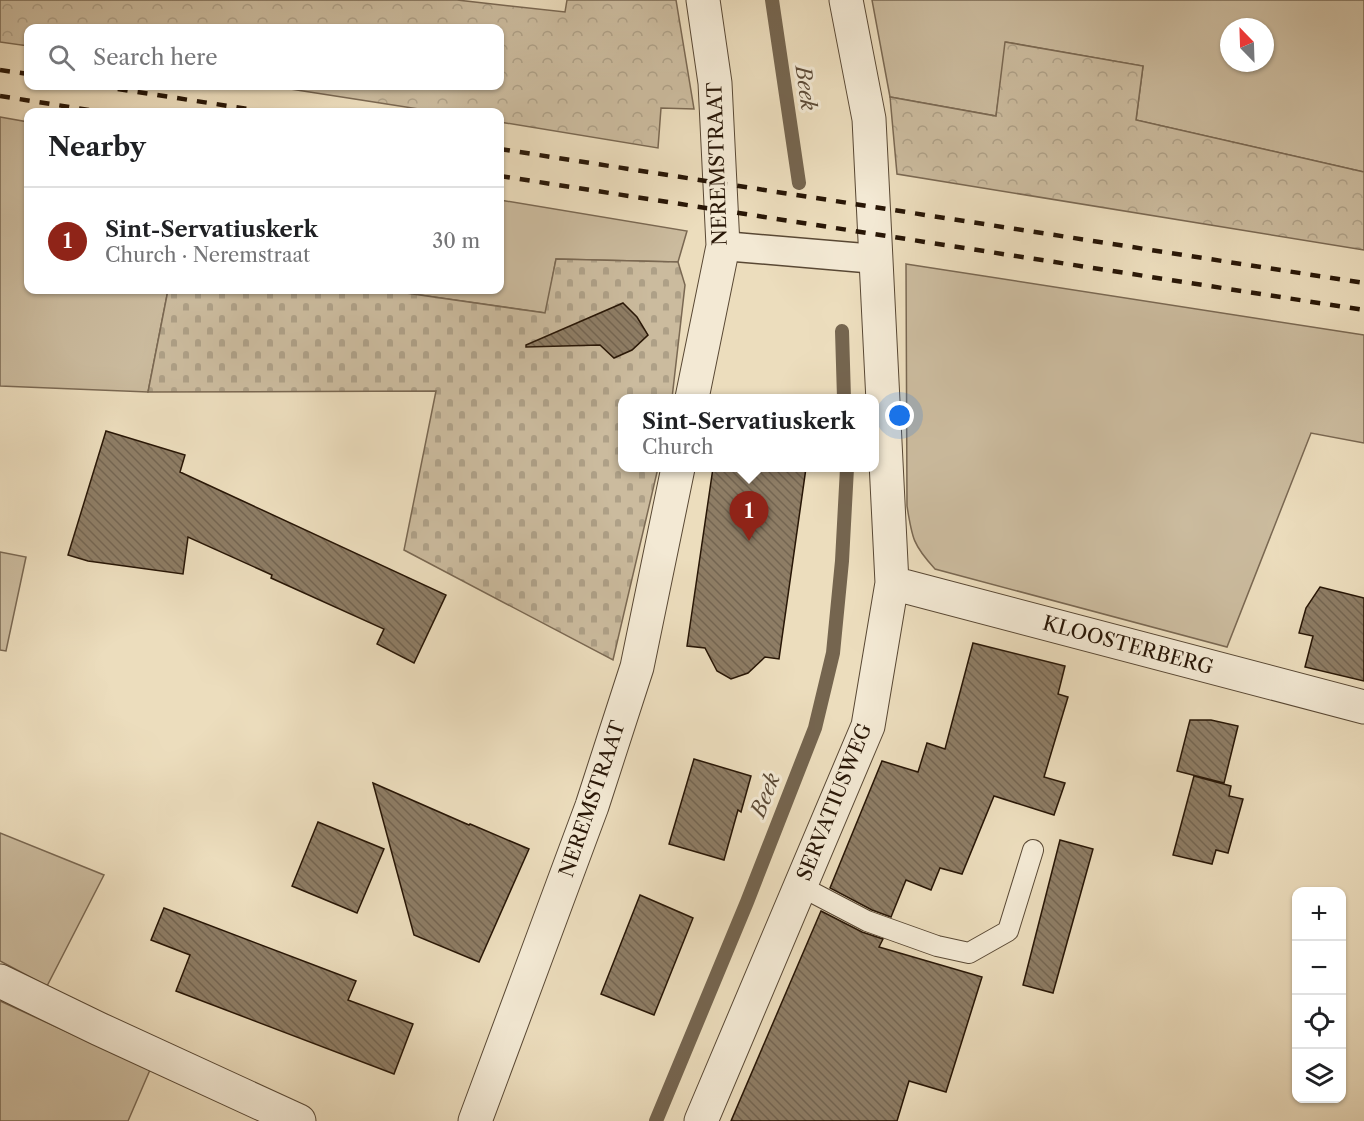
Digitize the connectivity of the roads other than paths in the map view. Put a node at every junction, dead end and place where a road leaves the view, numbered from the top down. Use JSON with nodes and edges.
{"nodes":[{"id":1,"x":703,"y":0,"type":"edge"},
{"id":2,"x":846,"y":0,"type":"edge"},
{"id":3,"x":723,"y":246,"type":"junction"},
{"id":4,"x":876,"y":259,"type":"junction"},
{"id":5,"x":693,"y":394,"type":"edge"},
{"id":6,"x":677,"y":472,"type":"edge"},
{"id":7,"x":892,"y":583,"type":"junction"},
{"id":8,"x":1364,"y":707,"type":"edge"},
{"id":9,"x":1033,"y":850,"type":"dead end"},
{"id":10,"x":800,"y":886,"type":"junction"},
{"id":11,"x":0,"y":981,"type":"edge"},
{"id":12,"x":299,"y":1121,"type":"edge"},
{"id":13,"x":475,"y":1121,"type":"edge"},
{"id":14,"x":701,"y":1121,"type":"edge"}],
"edges":[{"from":1,"to":3,"type":"street","name":"NEREMSTRAAT"},
{"from":2,"to":4,"type":"street"},
{"from":3,"to":4,"type":"street"},
{"from":3,"to":5,"type":"street","name":"NEREMSTRAAT"},
{"from":4,"to":7,"type":"street","name":"SERVATIUSWEG"},
{"from":6,"to":13,"type":"street","name":"NEREMSTRAAT"},
{"from":7,"to":8,"type":"street","name":"KLOOSTERBERG"},
{"from":7,"to":10,"type":"street","name":"SERVATIUSWEG"},
{"from":9,"to":10,"type":"lane"},
{"from":10,"to":14,"type":"street","name":"SERVATIUSWEG"},
{"from":11,"to":12,"type":"street"}]}
